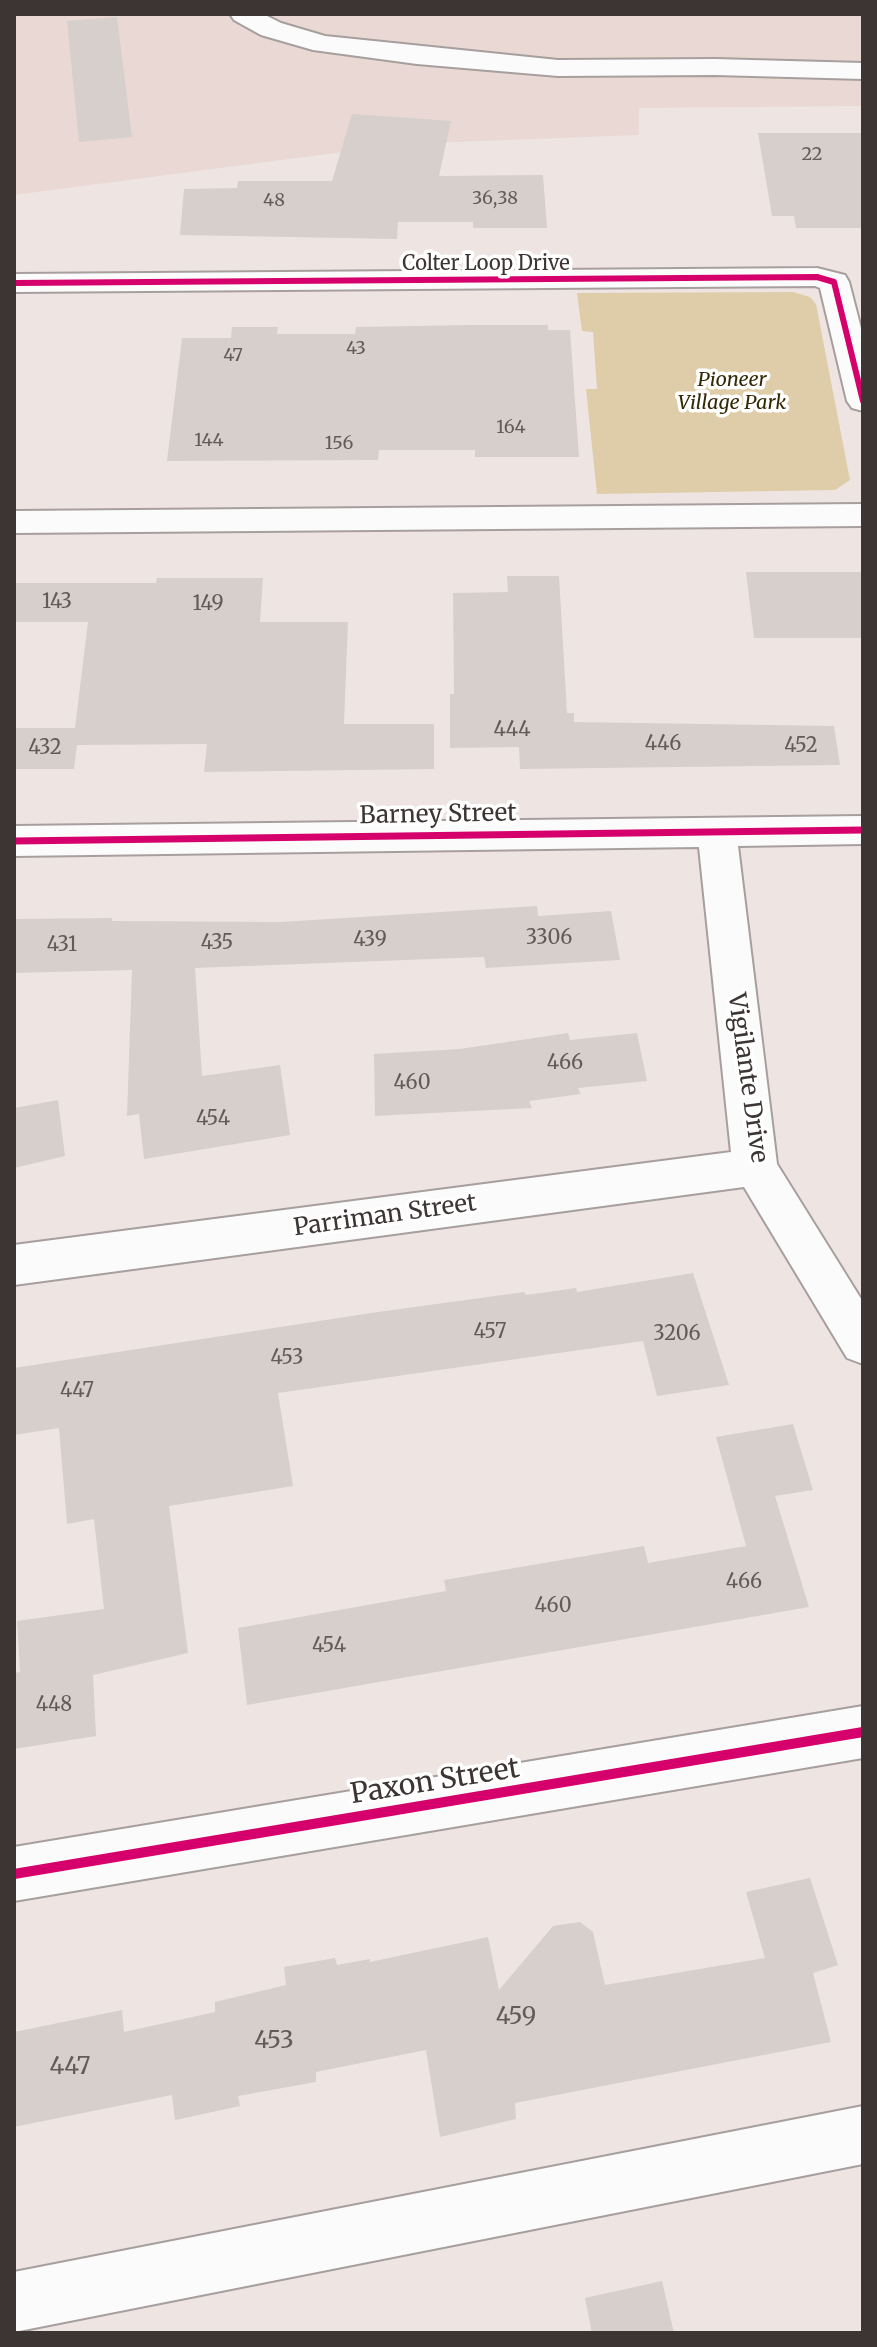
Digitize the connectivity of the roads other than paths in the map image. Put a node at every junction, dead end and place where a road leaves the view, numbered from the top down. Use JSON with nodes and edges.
{"nodes":[{"id":1,"x":243,"y":14,"type":"edge"},
{"id":2,"x":863,"y":71,"type":"edge"},
{"id":3,"x":14,"y":283,"type":"edge"},
{"id":4,"x":863,"y":401,"type":"edge"},
{"id":5,"x":863,"y":515,"type":"edge"},
{"id":6,"x":14,"y":522,"type":"edge"},
{"id":7,"x":863,"y":830,"type":"edge"},
{"id":8,"x":717,"y":832,"type":"junction"},
{"id":9,"x":14,"y":841,"type":"edge"},
{"id":10,"x":755,"y":1167,"type":"junction"},
{"id":11,"x":14,"y":1265,"type":"edge"},
{"id":12,"x":863,"y":1343,"type":"edge"},
{"id":13,"x":863,"y":1732,"type":"edge"},
{"id":14,"x":14,"y":1874,"type":"edge"},
{"id":15,"x":863,"y":2135,"type":"edge"},
{"id":16,"x":14,"y":2302,"type":"edge"}],
"edges":[{"from":1,"to":2,"type":"street"},
{"from":3,"to":4,"type":"street","name":"Colter Loop Drive"},
{"from":5,"to":6,"type":"street"},
{"from":7,"to":8,"type":"street","name":"Barney Street"},
{"from":8,"to":9,"type":"street","name":"Barney Street"},
{"from":8,"to":10,"type":"street","name":"Vigilante Drive"},
{"from":10,"to":11,"type":"street","name":"Parriman Street"},
{"from":10,"to":12,"type":"street","name":"Vigilante Drive"},
{"from":13,"to":14,"type":"street","name":"Paxon Street"},
{"from":15,"to":16,"type":"street"}]}
